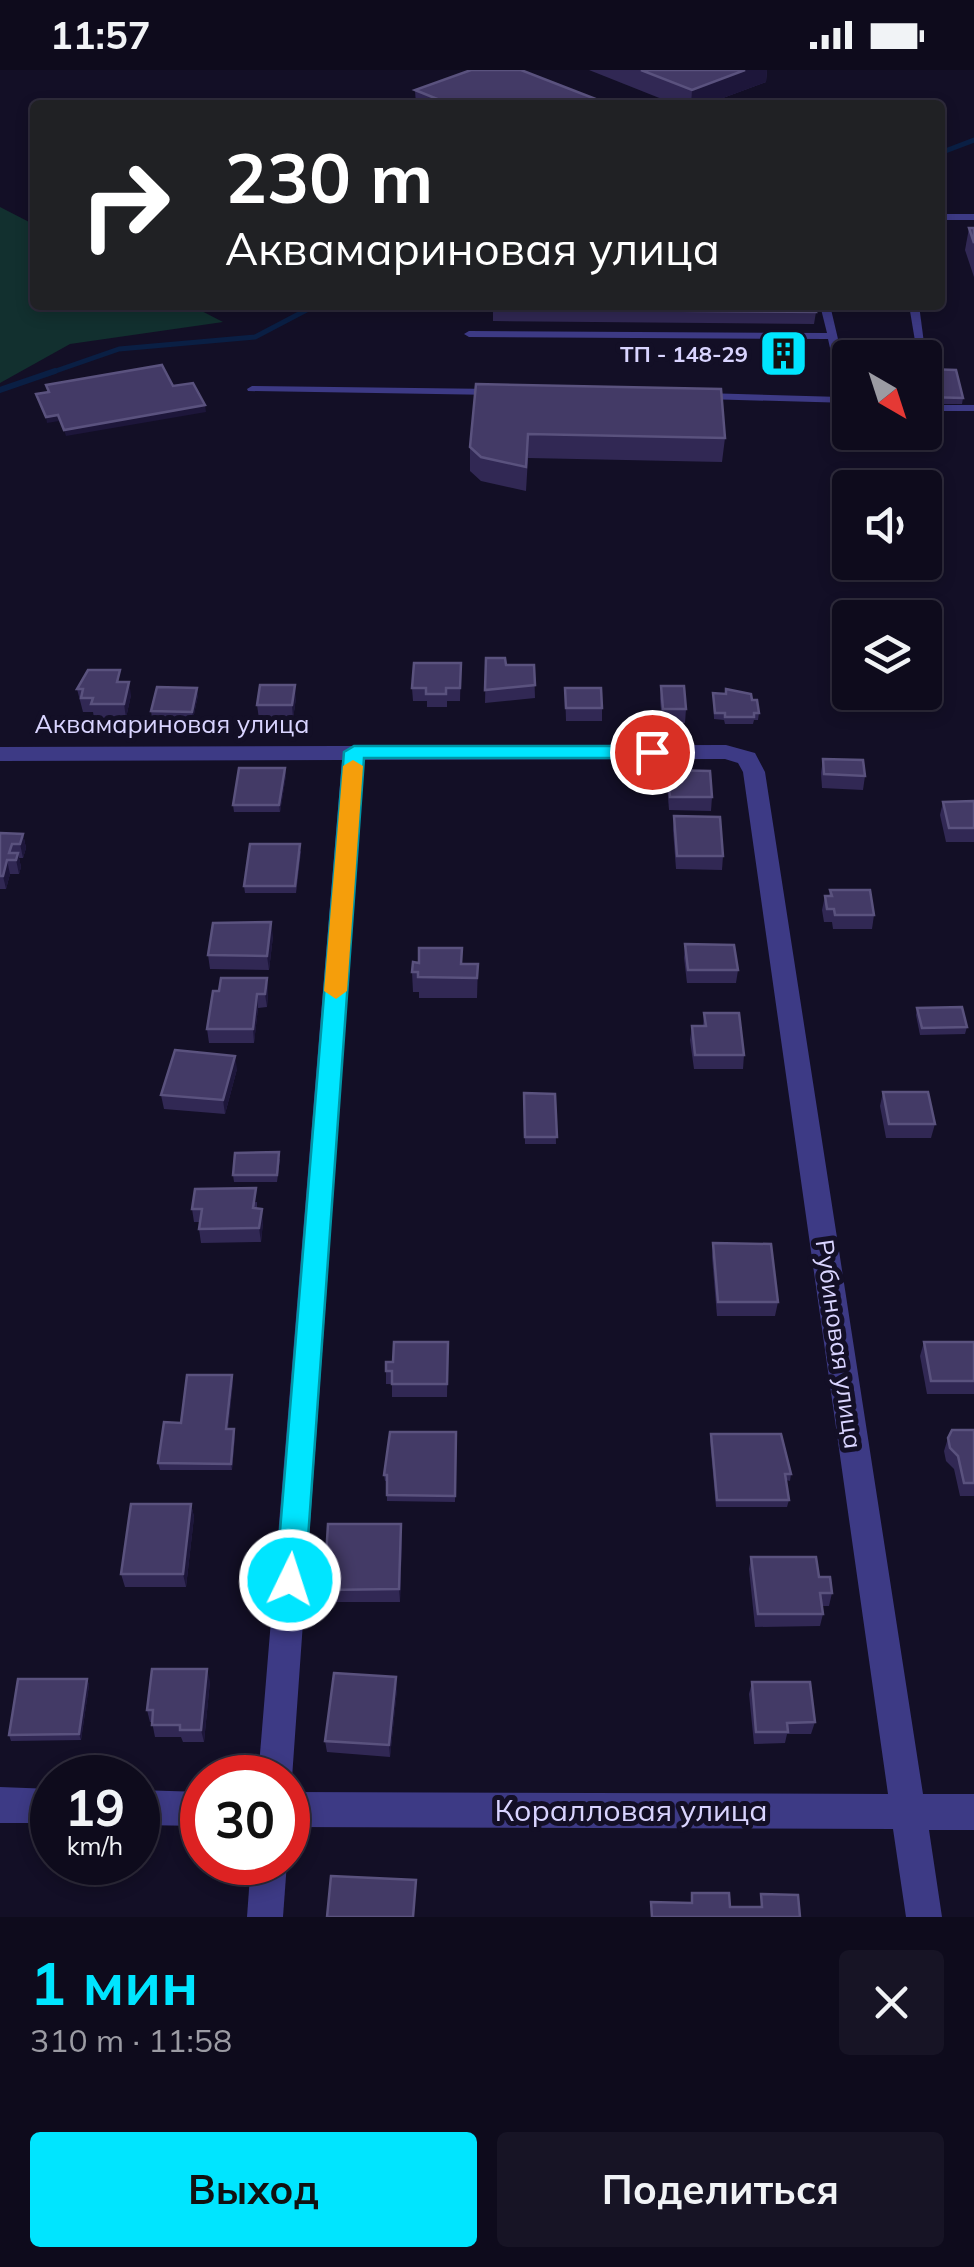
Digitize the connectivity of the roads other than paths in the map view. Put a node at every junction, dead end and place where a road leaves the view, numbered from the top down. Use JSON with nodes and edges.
{"nodes":[{"id":1,"x":945,"y":217,"type":"edge"},
{"id":2,"x":974,"y":217,"type":"edge"},
{"id":3,"x":825,"y":310,"type":"edge"},
{"id":4,"x":915,"y":310,"type":"edge"},
{"id":5,"x":469,"y":334,"type":"dead end"},
{"id":6,"x":832,"y":336,"type":"junction"},
{"id":7,"x":833,"y":340,"type":"edge"},
{"id":8,"x":920,"y":340,"type":"edge"},
{"id":9,"x":252,"y":390,"type":"dead end"},
{"id":10,"x":514,"y":392,"type":"edge"},
{"id":11,"x":690,"y":396,"type":"edge"},
{"id":12,"x":832,"y":399,"type":"edge"},
{"id":13,"x":942,"y":408,"type":"edge"},
{"id":14,"x":974,"y":408,"type":"edge"},
{"id":15,"x":354,"y":752,"type":"junction"},
{"id":16,"x":0,"y":754,"type":"edge"},
{"id":17,"x":754,"y":772,"type":"joint"},
{"id":18,"x":277,"y":1755,"type":"edge"},
{"id":19,"x":0,"y":1805,"type":"edge"},
{"id":20,"x":30,"y":1806,"type":"edge"},
{"id":21,"x":310,"y":1810,"type":"edge"},
{"id":22,"x":909,"y":1812,"type":"junction"},
{"id":23,"x":974,"y":1812,"type":"edge"},
{"id":24,"x":267,"y":1885,"type":"edge"},
{"id":25,"x":265,"y":1917,"type":"edge"},
{"id":26,"x":924,"y":1917,"type":"edge"}],
"edges":[{"from":1,"to":2,"type":"lane"},
{"from":3,"to":6,"type":"lane"},
{"from":4,"to":8,"type":"lane"},
{"from":5,"to":6,"type":"lane"},
{"from":6,"to":7,"type":"lane"},
{"from":9,"to":10,"type":"lane"},
{"from":11,"to":12,"type":"lane"},
{"from":13,"to":14,"type":"lane"},
{"from":15,"to":16,"type":"street","name":"Аквамариновая улица"},
{"from":15,"to":17,"type":"street","name":"Аквамариновая улица"},
{"from":15,"to":18,"type":"street"},
{"from":17,"to":22,"type":"street","name":"Рубиновая улица"},
{"from":19,"to":20,"type":"street"},
{"from":21,"to":22,"type":"street","name":"Коралловая улица"},
{"from":22,"to":23,"type":"street","name":"Коралловая улица"},
{"from":22,"to":26,"type":"street","name":"Рубиновая улица"},
{"from":24,"to":25,"type":"street"}]}
